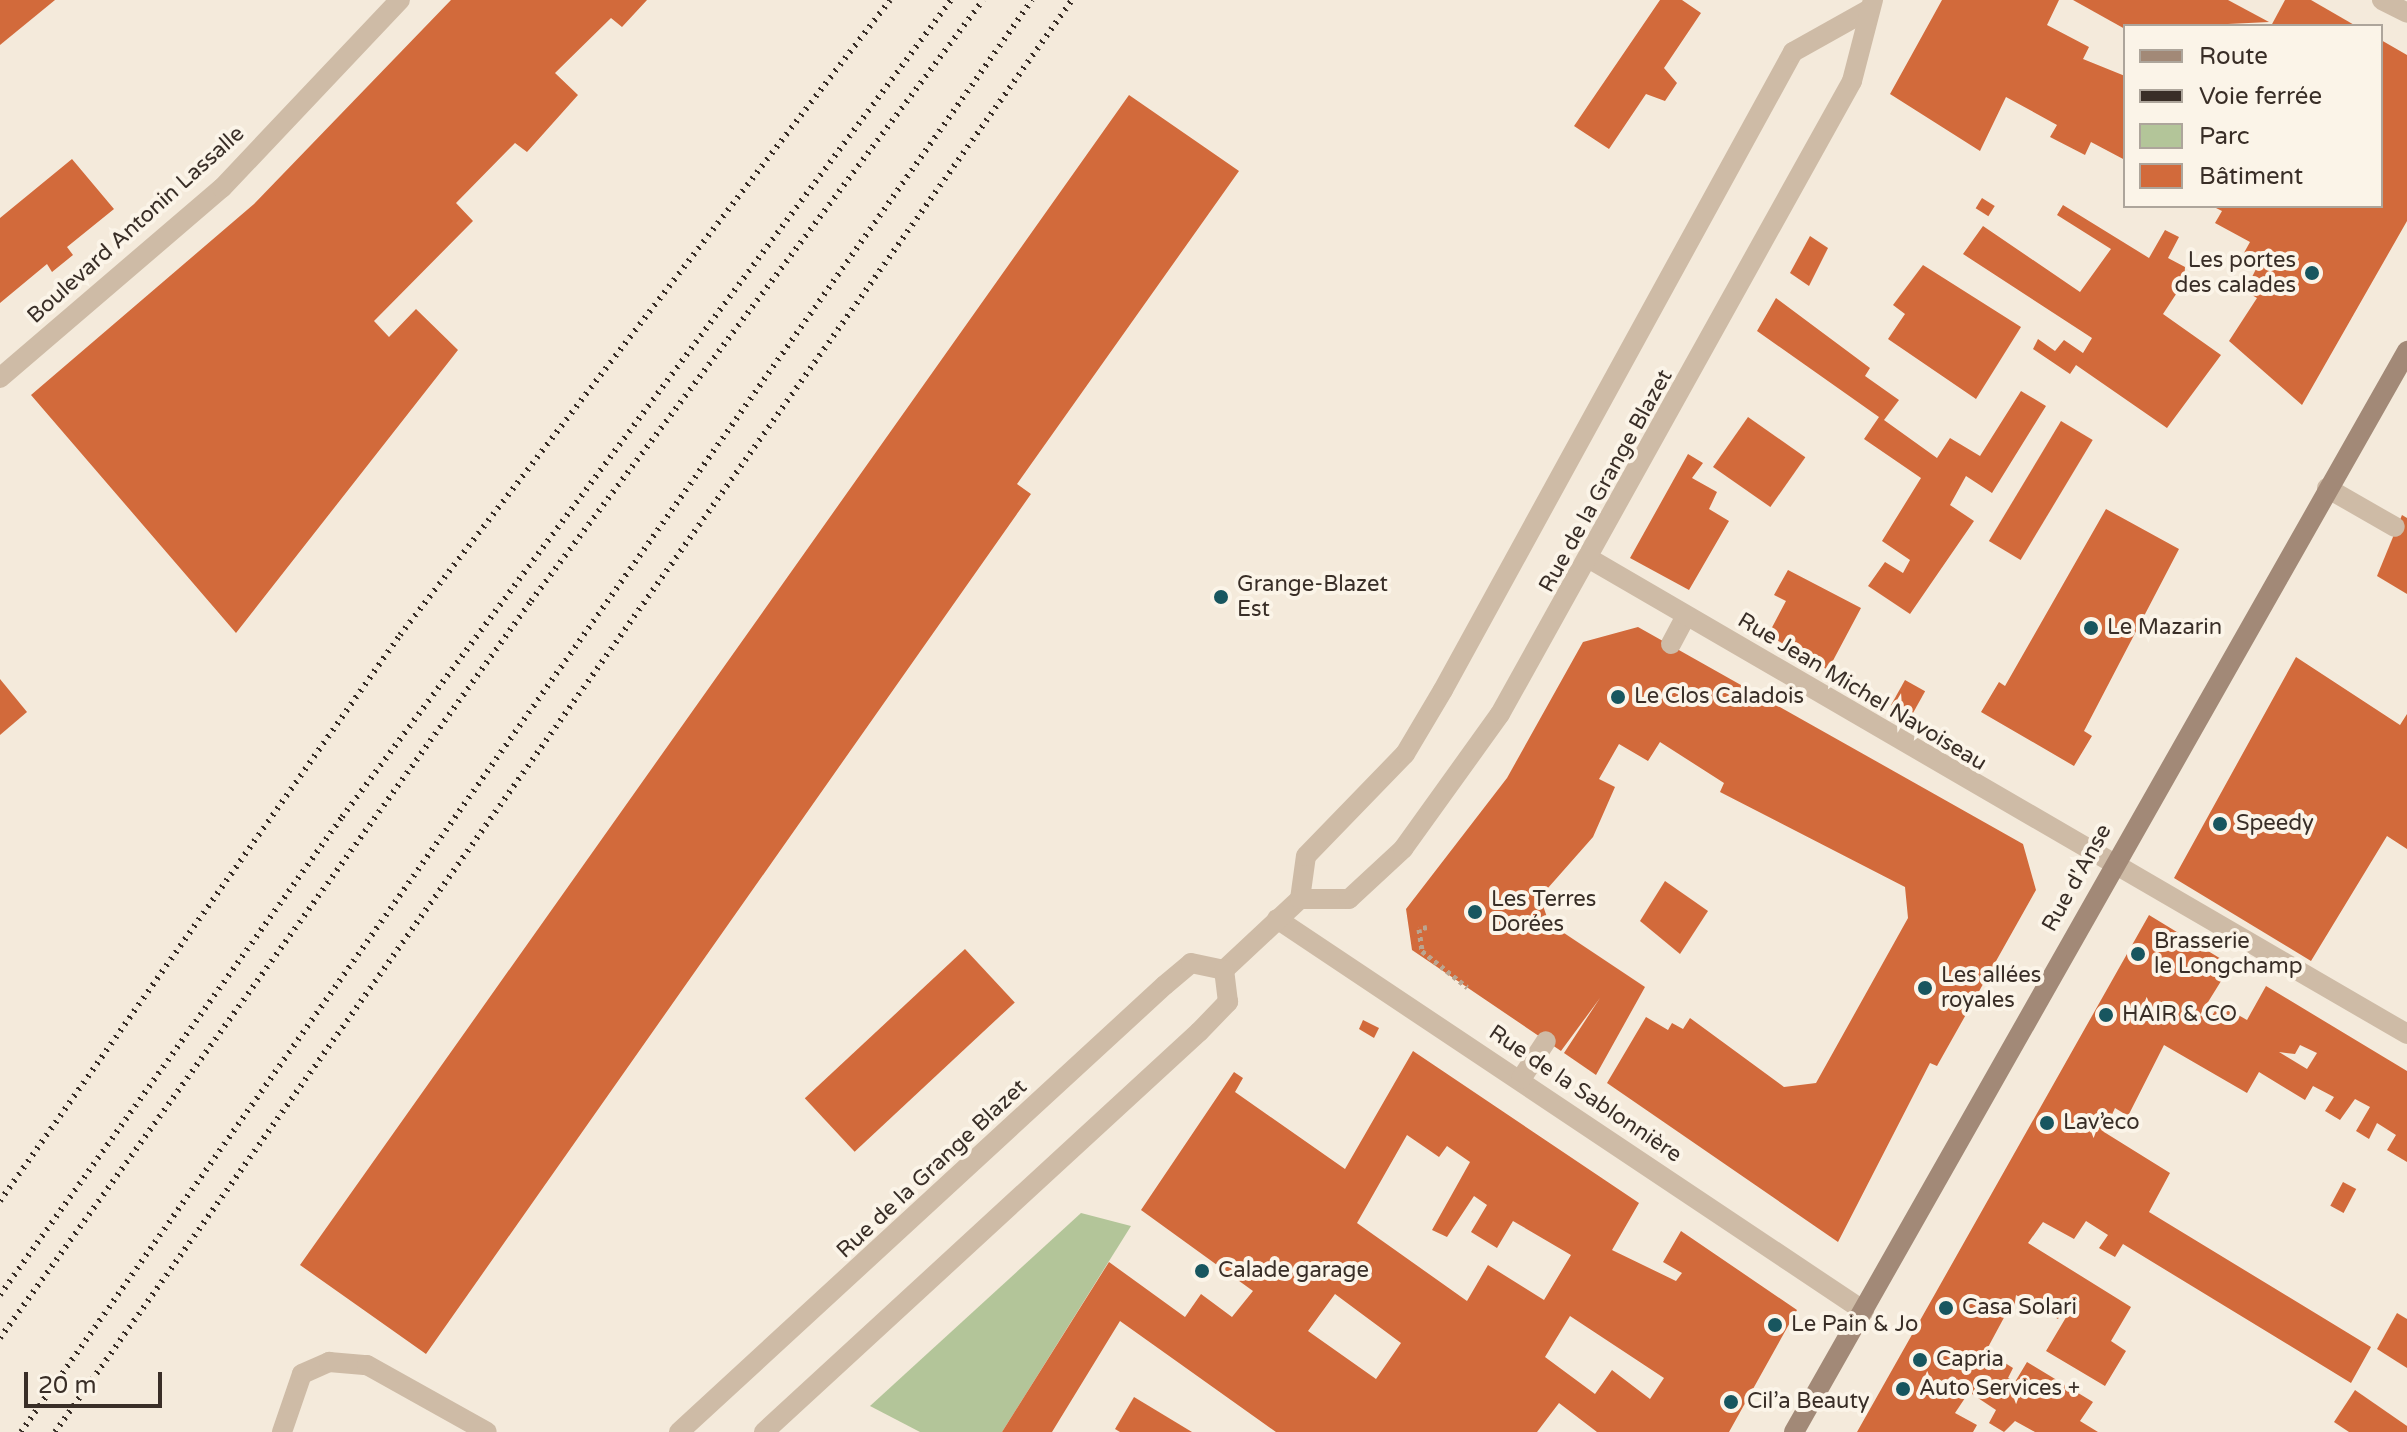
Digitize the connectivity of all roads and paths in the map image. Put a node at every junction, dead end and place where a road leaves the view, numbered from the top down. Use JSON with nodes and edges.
{"nodes":[{"id":1,"x":400,"y":0,"type":"edge"},
{"id":2,"x":2382,"y":0,"type":"edge"},
{"id":3,"x":1872,"y":4,"type":"edge"},
{"id":4,"x":2407,"y":13,"type":"edge"},
{"id":5,"x":2407,"y":351,"type":"edge"},
{"id":6,"x":0,"y":378,"type":"edge"},
{"id":7,"x":2327,"y":488,"type":"junction"},
{"id":8,"x":2395,"y":527,"type":"dead end"},
{"id":9,"x":1590,"y":559,"type":"junction"},
{"id":10,"x":1686,"y":616,"type":"junction"},
{"id":11,"x":1671,"y":644,"type":"dead end"},
{"id":12,"x":2110,"y":866,"type":"junction"},
{"id":13,"x":1300,"y":899,"type":"junction"},
{"id":14,"x":1277,"y":919,"type":"junction"},
{"id":15,"x":1427,"y":927,"type":"dead end"},
{"id":16,"x":1419,"y":929,"type":"junction"},
{"id":17,"x":1410,"y":932,"type":"dead end"},
{"id":18,"x":1224,"y":970,"type":"junction"},
{"id":19,"x":1467,"y":987,"type":"dead end"},
{"id":20,"x":2407,"y":1034,"type":"edge"},
{"id":21,"x":1546,"y":1041,"type":"dead end"},
{"id":22,"x":1521,"y":1079,"type":"junction"},
{"id":23,"x":1864,"y":1311,"type":"junction"},
{"id":24,"x":282,"y":1432,"type":"edge"},
{"id":25,"x":487,"y":1432,"type":"edge"},
{"id":26,"x":679,"y":1432,"type":"edge"},
{"id":27,"x":764,"y":1432,"type":"edge"},
{"id":28,"x":1794,"y":1432,"type":"edge"}],
"edges":[{"from":1,"to":6,"type":"street","name":"Boulevard Antonin Lassalle"},
{"from":2,"to":4,"type":"street"},
{"from":3,"to":9,"type":"street","name":"Rue de la Grange Blazet"},
{"from":3,"to":13,"type":"street","name":"Rue de la Grange Blazet"},
{"from":5,"to":7,"type":"main road","name":"Rue d'Anse"},
{"from":7,"to":8,"type":"street"},
{"from":7,"to":12,"type":"main road","name":"Rue d'Anse"},
{"from":9,"to":10,"type":"street","name":"Rue Jean Michel Navoiseau"},
{"from":9,"to":13,"type":"street","name":"Rue de la Grange Blazet"},
{"from":10,"to":11,"type":"street"},
{"from":10,"to":12,"type":"street","name":"Rue Jean Michel Navoiseau"},
{"from":12,"to":20,"type":"street","name":"Rue Jean Michel Navoiseau"},
{"from":12,"to":23,"type":"main road","name":"Rue d'Anse"},
{"from":13,"to":14,"type":"street"},
{"from":14,"to":18,"type":"street"},
{"from":14,"to":22,"type":"street","name":"Rue de la Sablonnière"},
{"from":15,"to":16,"type":"path"},
{"from":16,"to":17,"type":"path"},
{"from":16,"to":19,"type":"path"},
{"from":18,"to":26,"type":"street","name":"Rue de la Grange Blazet"},
{"from":18,"to":27,"type":"street"},
{"from":21,"to":22,"type":"street"},
{"from":22,"to":23,"type":"street","name":"Rue de la Sablonnière"},
{"from":23,"to":28,"type":"main road","name":"Rue d'Anse"},
{"from":24,"to":25,"type":"street"}]}
